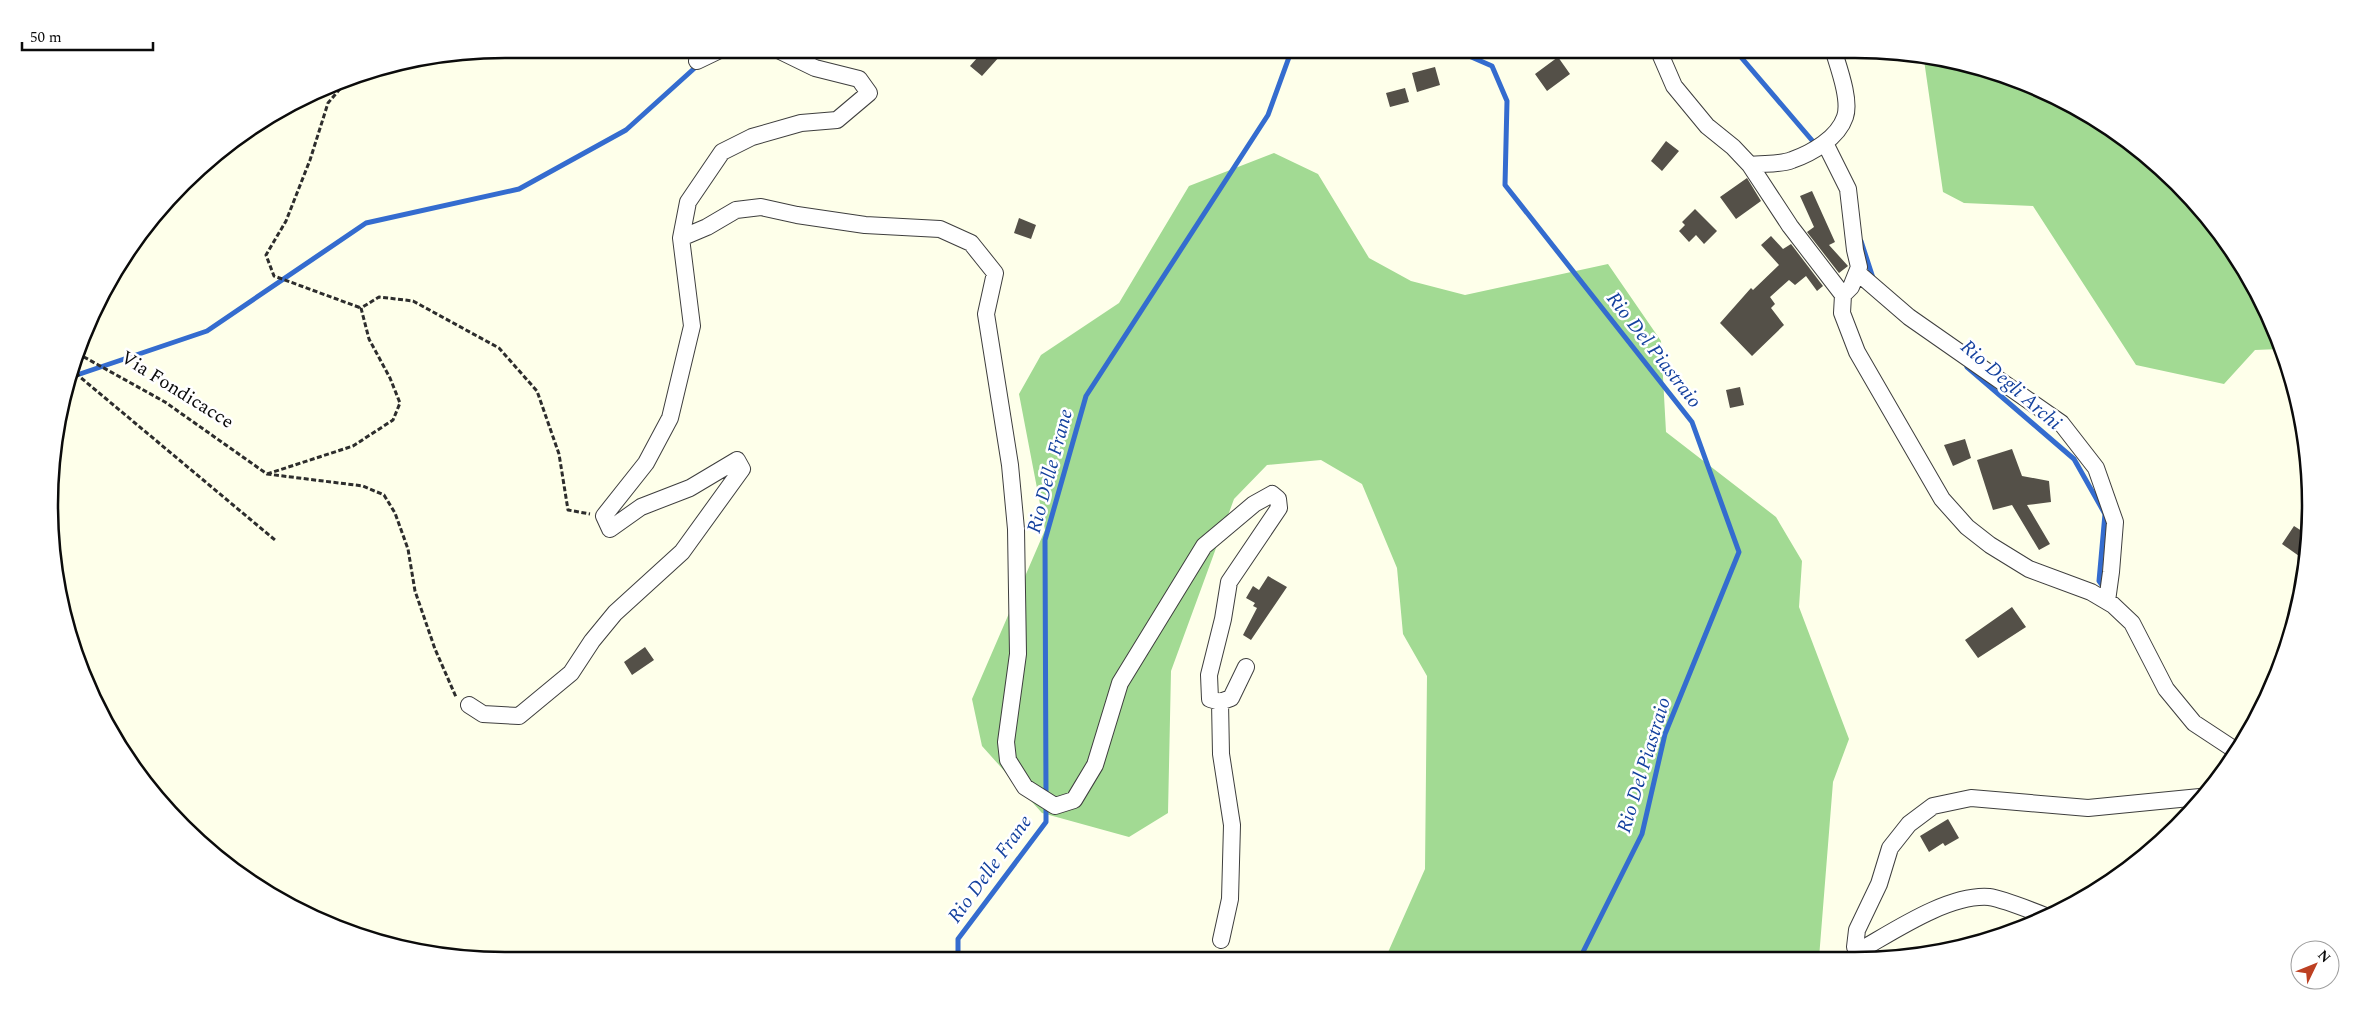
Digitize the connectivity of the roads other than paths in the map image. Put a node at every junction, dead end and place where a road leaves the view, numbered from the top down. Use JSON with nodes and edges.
{"nodes":[{"id":1,"x":794,"y":58,"type":"edge"},
{"id":2,"x":1662,"y":58,"type":"edge"},
{"id":3,"x":1836,"y":58,"type":"edge"},
{"id":4,"x":1825,"y":143,"type":"junction"},
{"id":5,"x":1750,"y":164,"type":"junction"},
{"id":6,"x":681,"y":238,"type":"junction"},
{"id":7,"x":1858,"y":273,"type":"junction"},
{"id":8,"x":1843,"y":295,"type":"junction"},
{"id":9,"x":2106,"y":601,"type":"junction"},
{"id":10,"x":1246,"y":667,"type":"dead end"},
{"id":11,"x":1220,"y":702,"type":"junction"},
{"id":12,"x":469,"y":705,"type":"road end"},
{"id":13,"x":2231,"y":747,"type":"edge"},
{"id":14,"x":2192,"y":799,"type":"edge"},
{"id":15,"x":2037,"y":913,"type":"edge"},
{"id":16,"x":1221,"y":940,"type":"dead end"}],
"edges":[{"from":1,"to":6,"type":"street"},
{"from":2,"to":5,"type":"street"},
{"from":3,"to":4,"type":"street"},
{"from":4,"to":5,"type":"street"},
{"from":4,"to":7,"type":"street"},
{"from":5,"to":8,"type":"street"},
{"from":6,"to":11,"type":"street"},
{"from":6,"to":12,"type":"street"},
{"from":7,"to":8,"type":"street"},
{"from":7,"to":9,"type":"street"},
{"from":8,"to":9,"type":"street"},
{"from":9,"to":13,"type":"street"},
{"from":10,"to":11,"type":"street"},
{"from":11,"to":16,"type":"street"},
{"from":14,"to":15,"type":"street"}]}
